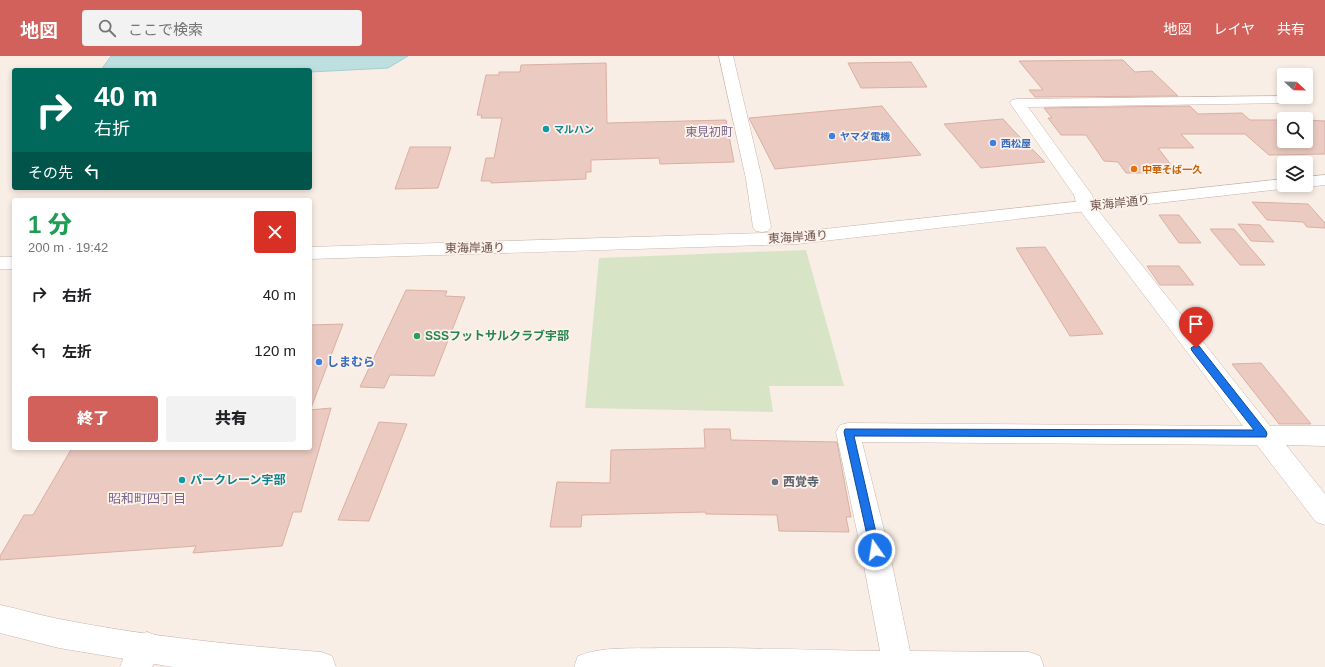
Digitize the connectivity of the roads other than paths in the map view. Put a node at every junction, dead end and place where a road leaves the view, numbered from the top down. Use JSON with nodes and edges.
{"nodes":[{"id":1,"x":726,"y":56,"type":"edge"},
{"id":2,"x":1277,"y":100,"type":"edge"},
{"id":3,"x":1325,"y":169,"type":"edge"},
{"id":4,"x":1313,"y":170,"type":"edge"},
{"id":5,"x":1277,"y":174,"type":"edge"},
{"id":6,"x":1325,"y":180,"type":"edge"},
{"id":7,"x":1313,"y":181,"type":"edge"},
{"id":8,"x":1277,"y":185,"type":"edge"},
{"id":9,"x":1084,"y":200,"type":"junction"},
{"id":10,"x":762,"y":227,"type":"junction"},
{"id":11,"x":312,"y":241,"type":"edge"},
{"id":12,"x":0,"y":250,"type":"edge"},
{"id":13,"x":12,"y":250,"type":"edge"},
{"id":14,"x":312,"y":253,"type":"edge"},
{"id":15,"x":12,"y":263,"type":"edge"},
{"id":16,"x":0,"y":264,"type":"edge"},
{"id":17,"x":1262,"y":434,"type":"junction"},
{"id":18,"x":1325,"y":436,"type":"edge"},
{"id":19,"x":1325,"y":514,"type":"edge"},
{"id":20,"x":0,"y":619,"type":"edge"},
{"id":21,"x":141,"y":657,"type":"edge"},
{"id":22,"x":714,"y":665,"type":"edge"},
{"id":23,"x":321,"y":667,"type":"edge"},
{"id":24,"x":589,"y":667,"type":"edge"},
{"id":25,"x":898,"y":667,"type":"edge"},
{"id":26,"x":1029,"y":667,"type":"edge"}],
"edges":[{"from":1,"to":10,"type":"street"},
{"from":2,"to":9,"type":"street"},
{"from":3,"to":4,"type":"street"},
{"from":5,"to":9,"type":"street","name":"東海岸通り"},
{"from":6,"to":7,"type":"street"},
{"from":8,"to":9,"type":"street","name":"東海岸通り"},
{"from":9,"to":10,"type":"street","name":"東海岸通り"},
{"from":9,"to":14,"type":"street","name":"東海岸通り"},
{"from":9,"to":17,"type":"street"},
{"from":10,"to":11,"type":"street","name":"東海岸通り"},
{"from":12,"to":13,"type":"street"},
{"from":15,"to":16,"type":"street"},
{"from":17,"to":18,"type":"street"},
{"from":17,"to":19,"type":"street"},
{"from":17,"to":25,"type":"street"},
{"from":20,"to":21,"type":"street"},
{"from":21,"to":23,"type":"street"},
{"from":22,"to":24,"type":"street"},
{"from":22,"to":25,"type":"street"},
{"from":25,"to":26,"type":"street"}]}
